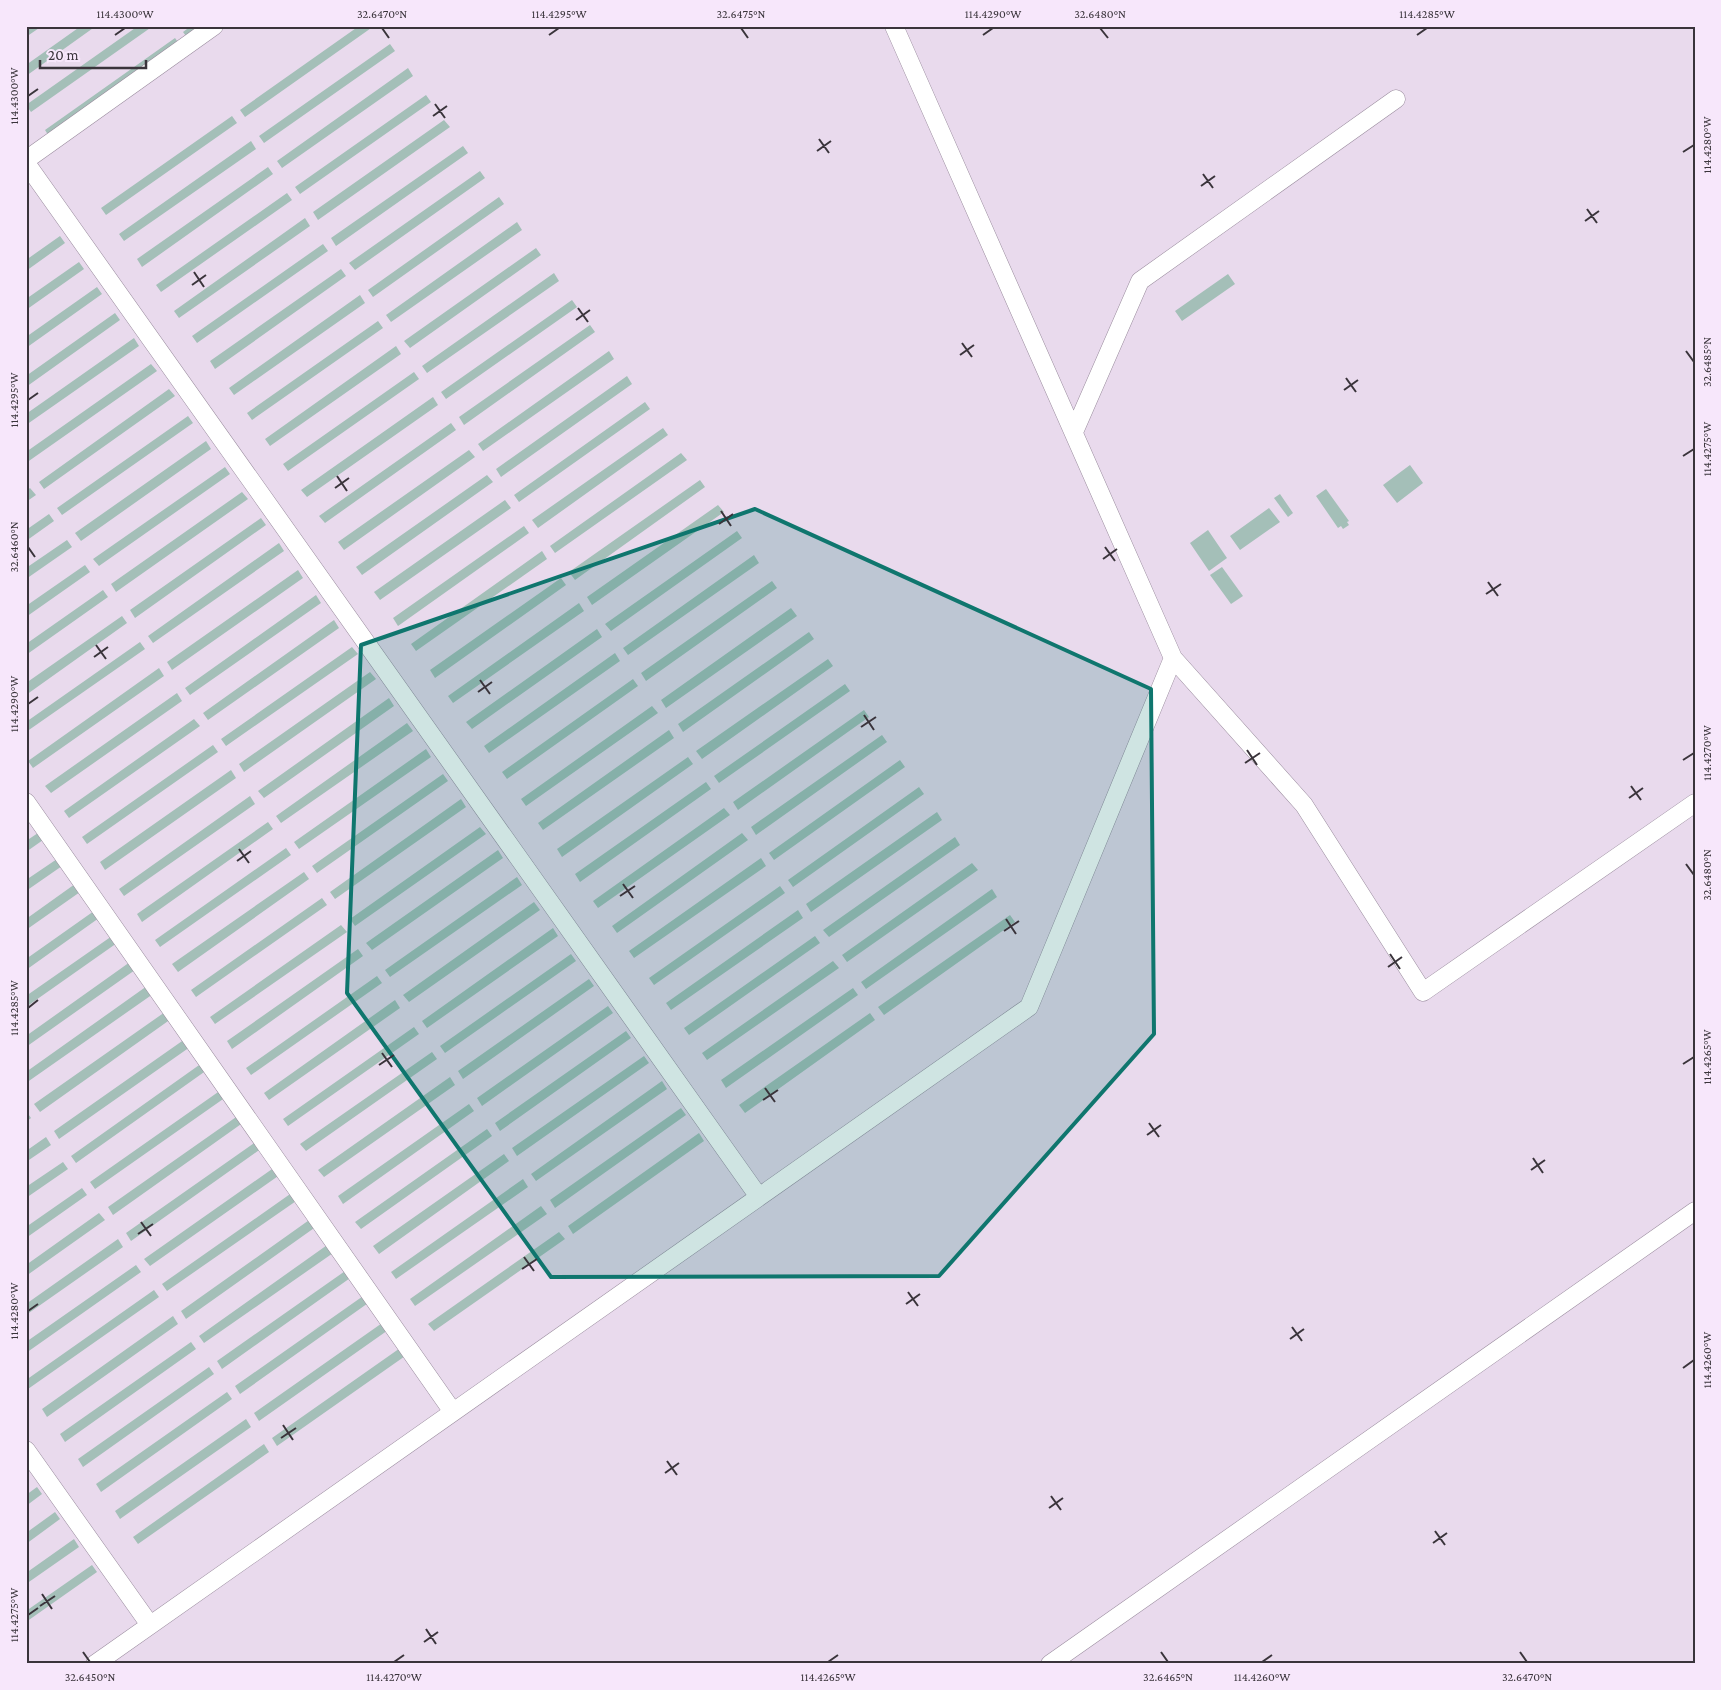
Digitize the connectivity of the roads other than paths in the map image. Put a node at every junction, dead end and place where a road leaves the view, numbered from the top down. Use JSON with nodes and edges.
{"nodes":[{"id":1,"x":214,"y":26,"type":"edge"},
{"id":2,"x":894,"y":26,"type":"edge"},
{"id":3,"x":1396,"y":99,"type":"dead end"},
{"id":4,"x":26,"y":161,"type":"edge"},
{"id":5,"x":1074,"y":432,"type":"junction"},
{"id":6,"x":1173,"y":658,"type":"junction"},
{"id":7,"x":26,"y":802,"type":"edge"},
{"id":8,"x":1695,"y":803,"type":"edge"},
{"id":9,"x":759,"y":1198,"type":"junction"},
{"id":10,"x":1695,"y":1211,"type":"edge"},
{"id":11,"x":454,"y":1412,"type":"junction"},
{"id":12,"x":26,"y":1450,"type":"edge"},
{"id":13,"x":150,"y":1625,"type":"junction"},
{"id":14,"x":95,"y":1664,"type":"edge"},
{"id":15,"x":1050,"y":1664,"type":"edge"}],
"edges":[{"from":1,"to":4,"type":"lane"},
{"from":2,"to":5,"type":"lane"},
{"from":3,"to":5,"type":"lane"},
{"from":4,"to":9,"type":"lane"},
{"from":5,"to":6,"type":"lane"},
{"from":6,"to":8,"type":"lane"},
{"from":6,"to":9,"type":"lane"},
{"from":7,"to":11,"type":"lane"},
{"from":9,"to":11,"type":"lane"},
{"from":10,"to":15,"type":"lane"},
{"from":11,"to":13,"type":"lane"},
{"from":12,"to":13,"type":"lane"},
{"from":13,"to":14,"type":"lane"}]}
